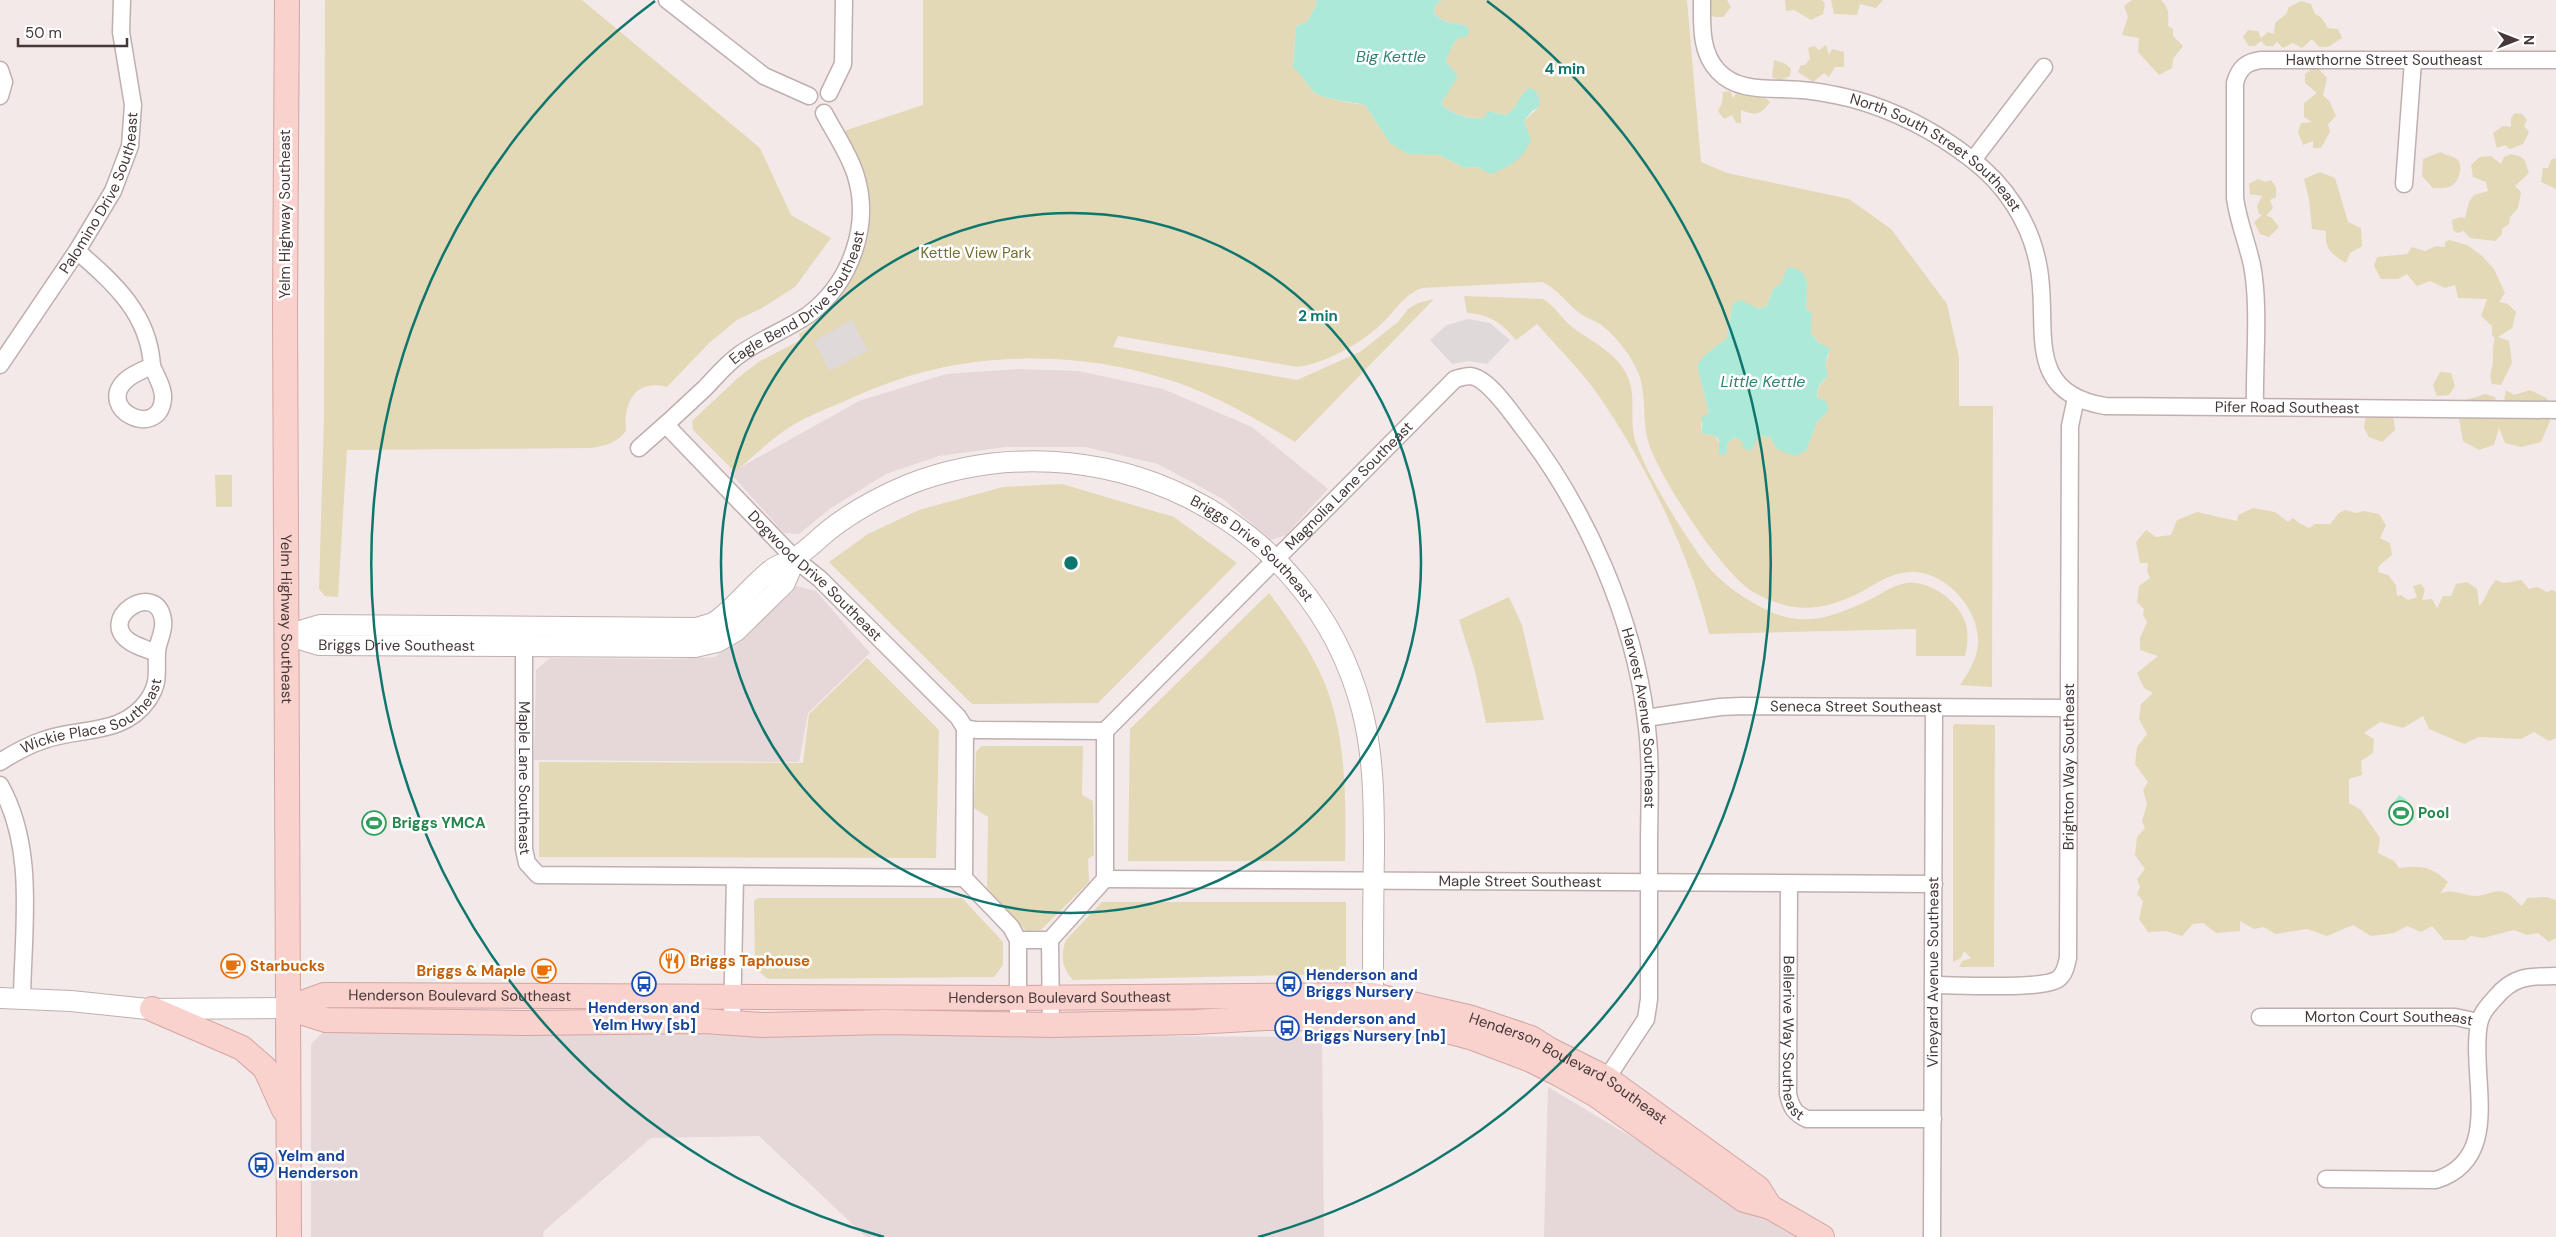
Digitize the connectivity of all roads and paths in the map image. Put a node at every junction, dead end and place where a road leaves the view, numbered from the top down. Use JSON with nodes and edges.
{"nodes":[{"id":1,"x":122,"y":0,"type":"edge"},
{"id":2,"x":287,"y":0,"type":"edge"},
{"id":3,"x":666,"y":0,"type":"edge"},
{"id":4,"x":844,"y":0,"type":"edge"},
{"id":5,"x":1702,"y":0,"type":"edge"},
{"id":6,"x":2413,"y":60,"type":"junction"},
{"id":7,"x":2556,"y":60,"type":"edge"},
{"id":8,"x":2044,"y":67,"type":"dead end"},
{"id":9,"x":0,"y":70,"type":"edge"},
{"id":10,"x":829,"y":93,"type":"junction"},
{"id":11,"x":0,"y":96,"type":"edge"},
{"id":12,"x":809,"y":96,"type":"junction"},
{"id":13,"x":824,"y":113,"type":"junction"},
{"id":14,"x":1973,"y":160,"type":"junction"},
{"id":15,"x":2404,"y":184,"type":"dead end"},
{"id":16,"x":76,"y":251,"type":"junction"},
{"id":17,"x":2043,"y":353,"type":"joint"},
{"id":18,"x":0,"y":366,"type":"edge"},
{"id":19,"x":152,"y":366,"type":"dead end"},
{"id":20,"x":1471,"y":376,"type":"joint"},
{"id":21,"x":2076,"y":398,"type":"junction"},
{"id":22,"x":2255,"y":406,"type":"junction"},
{"id":23,"x":2556,"y":410,"type":"edge"},
{"id":24,"x":666,"y":425,"type":"junction"},
{"id":25,"x":639,"y":448,"type":"dead end"},
{"id":26,"x":795,"y":559,"type":"junction"},
{"id":27,"x":1275,"y":561,"type":"junction"},
{"id":28,"x":286,"y":635,"type":"junction"},
{"id":29,"x":524,"y":637,"type":"junction"},
{"id":30,"x":156,"y":653,"type":"dead end"},
{"id":31,"x":1934,"y":708,"type":"junction"},
{"id":32,"x":2069,"y":708,"type":"junction"},
{"id":33,"x":1646,"y":718,"type":"junction"},
{"id":34,"x":965,"y":728,"type":"junction"},
{"id":35,"x":1105,"y":731,"type":"junction"},
{"id":36,"x":0,"y":762,"type":"edge"},
{"id":37,"x":0,"y":785,"type":"edge"},
{"id":38,"x":735,"y":878,"type":"junction"},
{"id":39,"x":964,"y":878,"type":"junction"},
{"id":40,"x":1105,"y":879,"type":"junction"},
{"id":41,"x":1374,"y":882,"type":"junction"},
{"id":42,"x":1649,"y":883,"type":"junction"},
{"id":43,"x":1789,"y":884,"type":"junction"},
{"id":44,"x":1934,"y":884,"type":"junction"},
{"id":45,"x":1018,"y":940,"type":"junction"},
{"id":46,"x":1050,"y":940,"type":"junction"},
{"id":47,"x":2556,"y":976,"type":"edge"},
{"id":48,"x":1934,"y":985,"type":"junction"},
{"id":49,"x":1373,"y":995,"type":"junction"},
{"id":50,"x":733,"y":996,"type":"junction"},
{"id":51,"x":1050,"y":997,"type":"junction"},
{"id":52,"x":0,"y":998,"type":"edge"},
{"id":53,"x":22,"y":998,"type":"junction"},
{"id":54,"x":1017,"y":998,"type":"junction"},
{"id":55,"x":288,"y":1008,"type":"junction"},
{"id":56,"x":152,"y":1009,"type":"junction"},
{"id":57,"x":2260,"y":1017,"type":"dead end"},
{"id":58,"x":1369,"y":1018,"type":"junction"},
{"id":59,"x":2479,"y":1022,"type":"junction"},
{"id":60,"x":732,"y":1023,"type":"junction"},
{"id":61,"x":1018,"y":1025,"type":"junction"},
{"id":62,"x":1051,"y":1025,"type":"junction"},
{"id":63,"x":1601,"y":1087,"type":"junction"},
{"id":64,"x":287,"y":1118,"type":"junction"},
{"id":65,"x":1933,"y":1119,"type":"junction"},
{"id":66,"x":2326,"y":1178,"type":"dead end"},
{"id":67,"x":289,"y":1237,"type":"edge"},
{"id":68,"x":1822,"y":1237,"type":"edge"},
{"id":69,"x":1932,"y":1237,"type":"edge"}],
"edges":[{"from":1,"to":16,"type":"street","name":"Palomino Drive Southeast"},
{"from":2,"to":28,"type":"main road","name":"Yelm Highway Southeast"},
{"from":3,"to":12,"type":"street"},
{"from":4,"to":10,"type":"street"},
{"from":5,"to":14,"type":"street","name":"North South Street Southeast"},
{"from":6,"to":7,"type":"street","name":"Hawthorne Street Southeast"},
{"from":6,"to":15,"type":"street"},
{"from":6,"to":22,"type":"street","name":"Hawthorne Street Southeast"},
{"from":8,"to":14,"type":"street"},
{"from":9,"to":11,"type":"street"},
{"from":10,"to":12,"type":"street"},
{"from":10,"to":13,"type":"street"},
{"from":12,"to":13,"type":"street","name":"Eagle Bend Drive Southeast"},
{"from":13,"to":24,"type":"street","name":"Eagle Bend Drive Southeast"},
{"from":14,"to":17,"type":"street","name":"North South Street Southeast"},
{"from":16,"to":18,"type":"street","name":"Palomino Drive Southeast"},
{"from":16,"to":19,"type":"street"},
{"from":17,"to":21,"type":"street","name":"Pifer Road Southeast"},
{"from":20,"to":27,"type":"street","name":"Magnolia Lane Southeast"},
{"from":20,"to":33,"type":"street","name":"Harvest Avenue Southeast"},
{"from":21,"to":22,"type":"street","name":"Pifer Road Southeast"},
{"from":21,"to":32,"type":"street","name":"Brighton Way Southeast"},
{"from":22,"to":23,"type":"street","name":"Pifer Road Southeast"},
{"from":24,"to":25,"type":"street","name":"Eagle Bend Drive Southeast"},
{"from":24,"to":26,"type":"street","name":"Dogwood Drive Southeast"},
{"from":26,"to":27,"type":"street","name":"Briggs Drive Southeast"},
{"from":26,"to":29,"type":"street","name":"Briggs Drive Southeast"},
{"from":26,"to":34,"type":"street","name":"Dogwood Drive Southeast"},
{"from":27,"to":35,"type":"street","name":"Magnolia Lane Southeast"},
{"from":27,"to":41,"type":"street","name":"Briggs Drive Southeast"},
{"from":28,"to":29,"type":"street","name":"Briggs Drive Southeast"},
{"from":28,"to":55,"type":"main road","name":"Yelm Highway Southeast"},
{"from":29,"to":38,"type":"street","name":"Maple Lane Southeast"},
{"from":30,"to":36,"type":"street","name":"Wickie Place Southeast"},
{"from":31,"to":32,"type":"street","name":"Seneca Street Southeast"},
{"from":31,"to":33,"type":"street","name":"Seneca Street Southeast"},
{"from":31,"to":44,"type":"street","name":"Vineyard Avenue Southeast"},
{"from":32,"to":48,"type":"street","name":"Brighton Way Southeast"},
{"from":33,"to":42,"type":"street","name":"Harvest Avenue Southeast"},
{"from":34,"to":35,"type":"street"},
{"from":34,"to":39,"type":"street"},
{"from":35,"to":40,"type":"street"},
{"from":37,"to":53,"type":"street"},
{"from":38,"to":39,"type":"street","name":"Maple Lane Southeast"},
{"from":38,"to":50,"type":"street"},
{"from":39,"to":45,"type":"street"},
{"from":40,"to":41,"type":"street","name":"Maple Street Southeast"},
{"from":40,"to":46,"type":"street"},
{"from":41,"to":42,"type":"street","name":"Maple Street Southeast"},
{"from":41,"to":49,"type":"street","name":"Briggs Drive Southeast"},
{"from":42,"to":43,"type":"street","name":"Maple Street Southeast"},
{"from":42,"to":63,"type":"street","name":"Harvest Avenue Southeast"},
{"from":43,"to":44,"type":"street","name":"Maple Street Southeast"},
{"from":43,"to":65,"type":"street","name":"Bellerive Way Southeast"},
{"from":44,"to":48,"type":"street","name":"Vineyard Avenue Southeast"},
{"from":45,"to":46,"type":"street"},
{"from":45,"to":54,"type":"street"},
{"from":46,"to":51,"type":"street"},
{"from":47,"to":59,"type":"street","name":"Morton Court Southeast"},
{"from":48,"to":65,"type":"street","name":"Vineyard Avenue Southeast"},
{"from":49,"to":51,"type":"main road","name":"Henderson Boulevard Southeast"},
{"from":49,"to":58,"type":"street","name":"Briggs Drive Southeast"},
{"from":49,"to":63,"type":"main road","name":"Henderson Boulevard Southeast"},
{"from":50,"to":54,"type":"main road","name":"Henderson Boulevard Southeast"},
{"from":50,"to":55,"type":"main road","name":"Henderson Boulevard Southeast"},
{"from":50,"to":60,"type":"street"},
{"from":51,"to":54,"type":"main road","name":"Henderson Boulevard Southeast"},
{"from":51,"to":62,"type":"street"},
{"from":52,"to":53,"type":"street","name":"Henderson Boulevard Southeast"},
{"from":53,"to":56,"type":"street","name":"Henderson Boulevard Southeast"},
{"from":54,"to":61,"type":"street"},
{"from":55,"to":56,"type":"street","name":"Henderson Boulevard Southeast"},
{"from":55,"to":60,"type":"main road","name":"Henderson Boulevard Southeast"},
{"from":55,"to":64,"type":"main road","name":"Yelm Highway Southeast"},
{"from":56,"to":64,"type":"main road"},
{"from":57,"to":59,"type":"street","name":"Morton Court Southeast"},
{"from":58,"to":62,"type":"main road","name":"Henderson Boulevard Southeast"},
{"from":58,"to":63,"type":"main road","name":"Henderson Boulevard Southeast"},
{"from":59,"to":66,"type":"street"},
{"from":60,"to":61,"type":"main road","name":"Henderson Boulevard Southeast"},
{"from":61,"to":62,"type":"main road","name":"Henderson Boulevard Southeast"},
{"from":63,"to":68,"type":"main road","name":"Henderson Boulevard Southeast"},
{"from":64,"to":67,"type":"main road","name":"Yelm Highway Southeast"},
{"from":65,"to":69,"type":"street","name":"Vineyard Avenue Southeast"}]}
